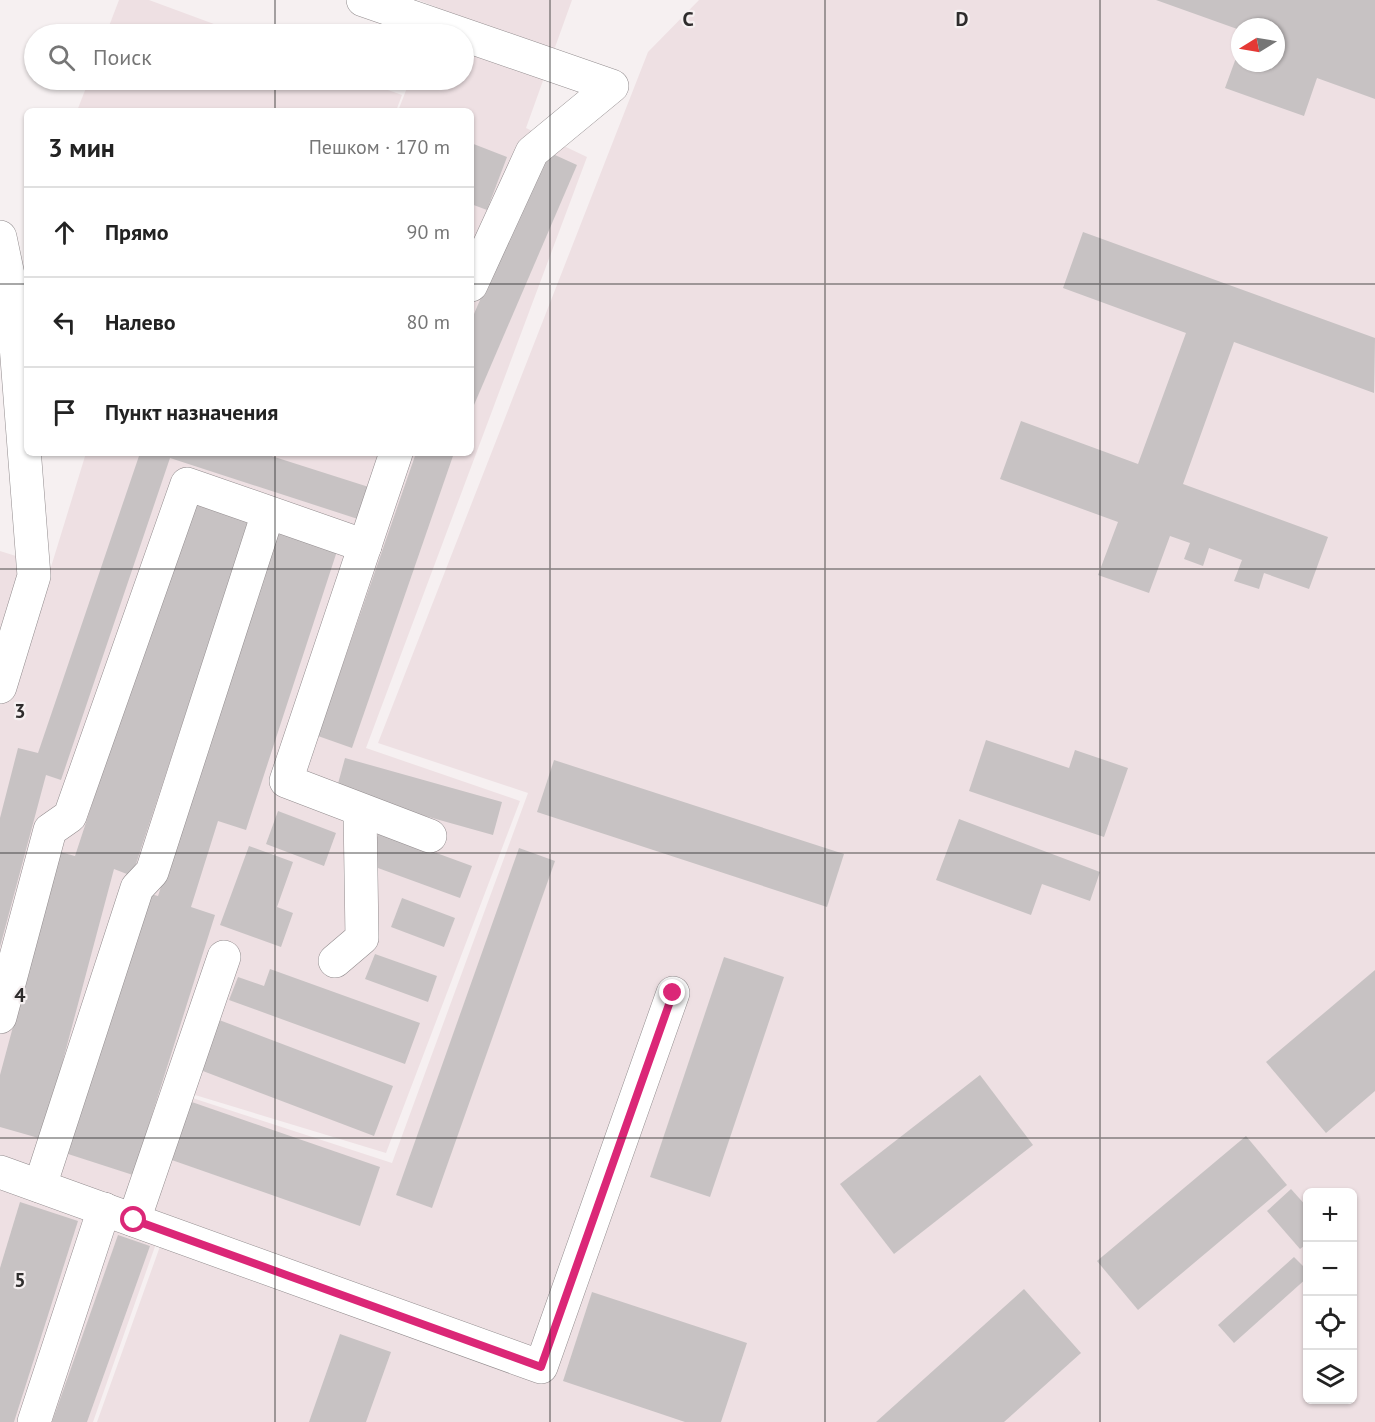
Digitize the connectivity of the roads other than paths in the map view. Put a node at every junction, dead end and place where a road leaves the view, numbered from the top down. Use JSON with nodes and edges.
{"nodes":[{"id":1,"x":363,"y":0,"type":"edge"},
{"id":2,"x":432,"y":24,"type":"edge"},
{"id":3,"x":474,"y":38,"type":"edge"},
{"id":4,"x":0,"y":237,"type":"edge"},
{"id":5,"x":474,"y":278,"type":"edge"},
{"id":6,"x":19,"y":296,"type":"edge"},
{"id":7,"x":24,"y":389,"type":"edge"},
{"id":8,"x":28,"y":456,"type":"edge"},
{"id":9,"x":395,"y":456,"type":"edge"},
{"id":10,"x":268,"y":513,"type":"junction"},
{"id":11,"x":365,"y":546,"type":"junction"},
{"id":12,"x":0,"y":687,"type":"edge"},
{"id":13,"x":360,"y":810,"type":"junction"},
{"id":14,"x":430,"y":836,"type":"dead end"},
{"id":15,"x":224,"y":957,"type":"dead end"},
{"id":16,"x":335,"y":961,"type":"dead end"},
{"id":17,"x":673,"y":993,"type":"dead end"},
{"id":18,"x":0,"y":1017,"type":"edge"},
{"id":19,"x":0,"y":1172,"type":"edge"},
{"id":20,"x":40,"y":1186,"type":"junction"},
{"id":21,"x":119,"y":1214,"type":"junction"},
{"id":22,"x":34,"y":1422,"type":"edge"}],
"edges":[{"from":1,"to":2,"type":"lane"},
{"from":3,"to":5,"type":"lane"},
{"from":4,"to":6,"type":"lane"},
{"from":6,"to":7,"type":"lane"},
{"from":8,"to":12,"type":"lane"},
{"from":9,"to":11,"type":"lane"},
{"from":10,"to":11,"type":"lane"},
{"from":10,"to":18,"type":"lane"},
{"from":10,"to":20,"type":"lane"},
{"from":11,"to":13,"type":"lane"},
{"from":13,"to":14,"type":"lane"},
{"from":13,"to":16,"type":"lane"},
{"from":15,"to":21,"type":"lane"},
{"from":17,"to":21,"type":"lane"},
{"from":19,"to":20,"type":"lane"},
{"from":20,"to":21,"type":"lane"},
{"from":21,"to":22,"type":"lane"}]}
